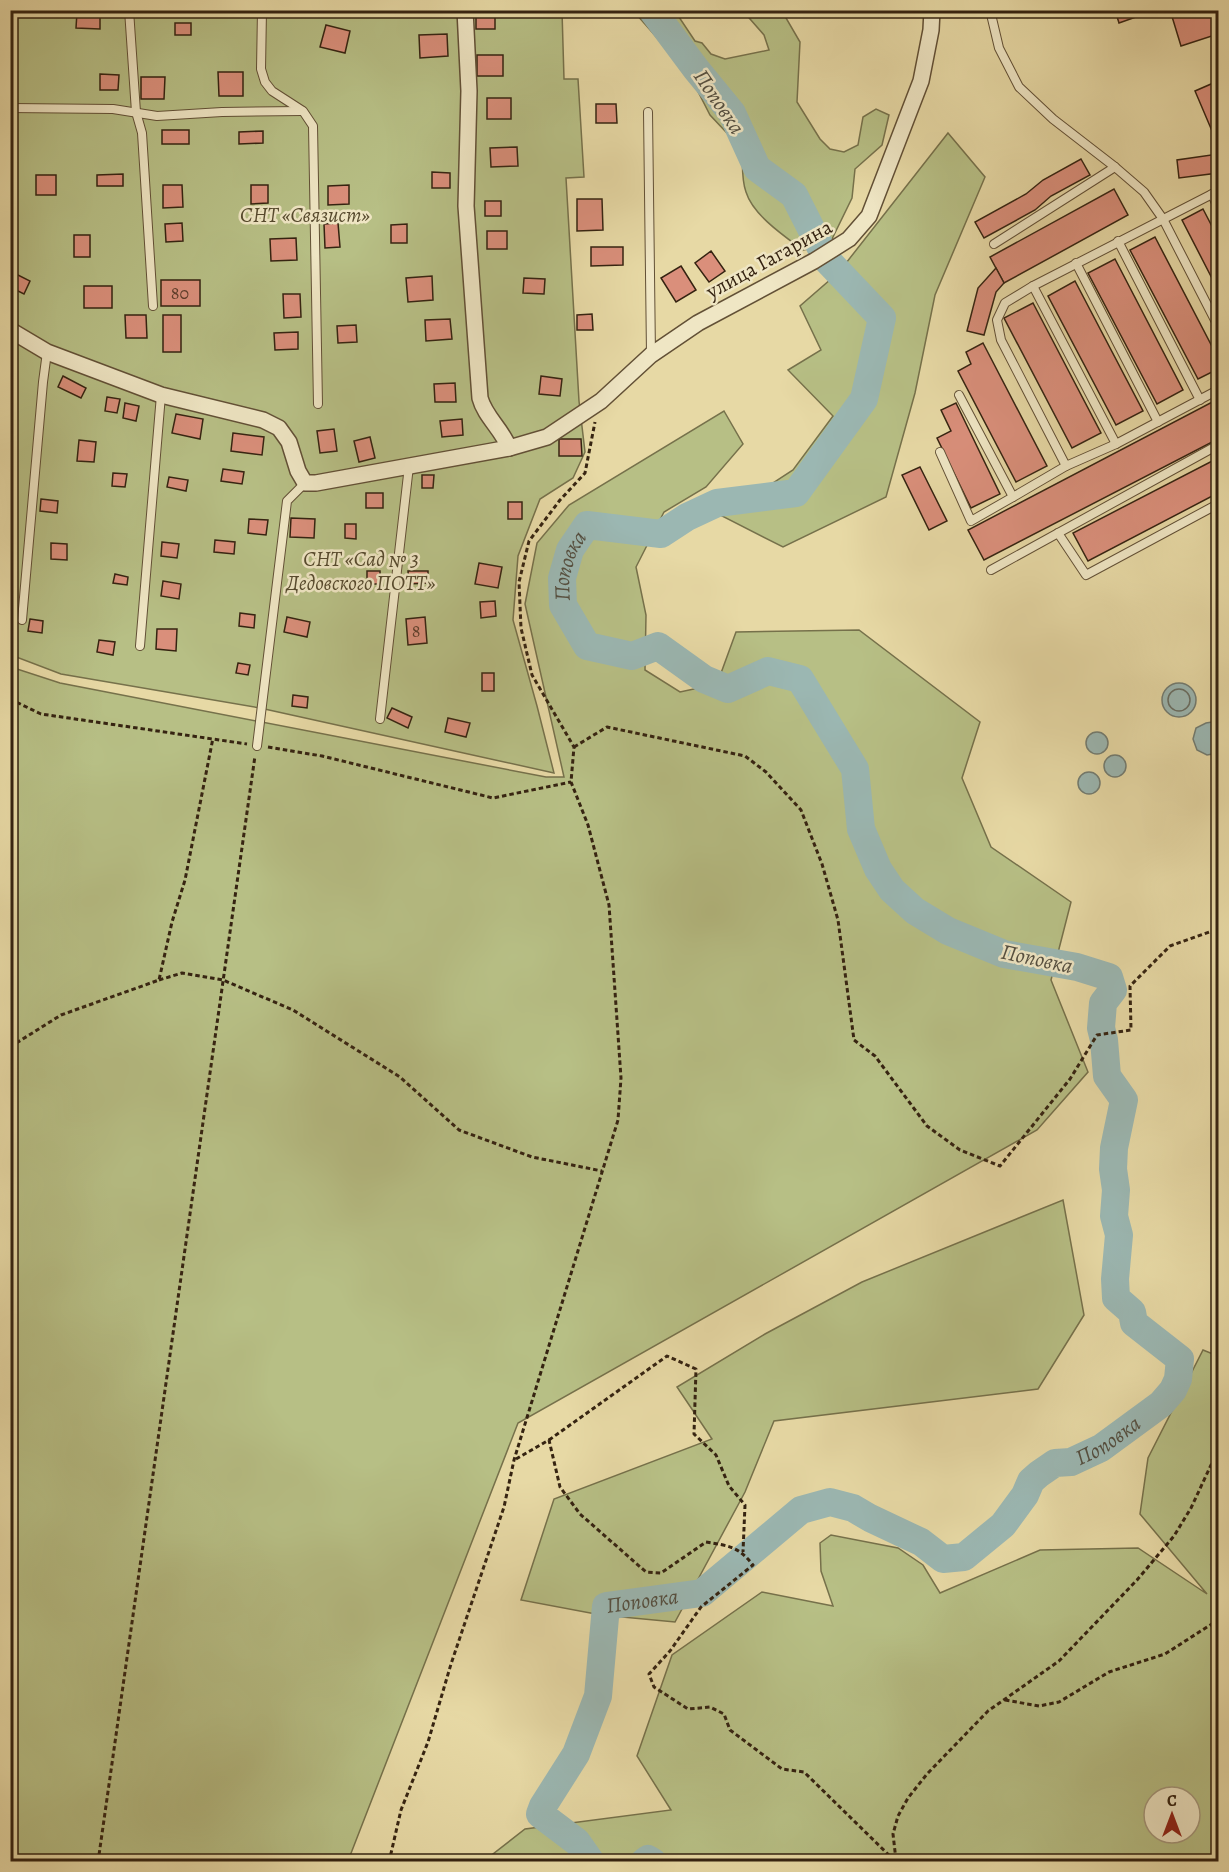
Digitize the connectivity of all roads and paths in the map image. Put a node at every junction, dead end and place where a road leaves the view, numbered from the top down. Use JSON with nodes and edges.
{"nodes":[{"id":1,"x":129,"y":10,"type":"edge"},
{"id":2,"x":262,"y":10,"type":"edge"},
{"id":3,"x":465,"y":10,"type":"edge"},
{"id":4,"x":932,"y":10,"type":"edge"},
{"id":5,"x":990,"y":10,"type":"edge"},
{"id":6,"x":10,"y":108,"type":"edge"},
{"id":7,"x":303,"y":111,"type":"junction"},
{"id":8,"x":136,"y":112,"type":"junction"},
{"id":9,"x":648,"y":112,"type":"dead end"},
{"id":10,"x":1115,"y":167,"type":"junction"},
{"id":11,"x":1215,"y":193,"type":"edge"},
{"id":12,"x":1218,"y":208,"type":"edge"},
{"id":13,"x":1163,"y":219,"type":"junction"},
{"id":14,"x":1118,"y":241,"type":"junction"},
{"id":15,"x":994,"y":244,"type":"dead end"},
{"id":16,"x":1076,"y":263,"type":"junction"},
{"id":17,"x":1033,"y":286,"type":"junction"},
{"id":18,"x":153,"y":306,"type":"dead end"},
{"id":19,"x":1218,"y":326,"type":"edge"},
{"id":20,"x":10,"y":330,"type":"edge"},
{"id":21,"x":47,"y":352,"type":"junction"},
{"id":22,"x":651,"y":356,"type":"junction"},
{"id":23,"x":1218,"y":390,"type":"edge"},
{"id":24,"x":160,"y":395,"type":"junction"},
{"id":25,"x":959,"y":395,"type":"dead end"},
{"id":26,"x":1200,"y":400,"type":"junction"},
{"id":27,"x":601,"y":401,"type":"junction"},
{"id":28,"x":318,"y":405,"type":"dead end"},
{"id":29,"x":1158,"y":422,"type":"junction"},
{"id":30,"x":1116,"y":444,"type":"junction"},
{"id":31,"x":1218,"y":445,"type":"edge"},
{"id":32,"x":509,"y":448,"type":"junction"},
{"id":33,"x":940,"y":452,"type":"dead end"},
{"id":34,"x":409,"y":466,"type":"junction"},
{"id":35,"x":1066,"y":466,"type":"junction"},
{"id":36,"x":305,"y":483,"type":"junction"},
{"id":37,"x":1013,"y":497,"type":"junction"},
{"id":38,"x":1218,"y":504,"type":"edge"},
{"id":39,"x":1058,"y":533,"type":"junction"},
{"id":40,"x":992,"y":570,"type":"dead end"},
{"id":41,"x":22,"y":620,"type":"dead end"},
{"id":42,"x":140,"y":646,"type":"dead end"},
{"id":43,"x":10,"y":699,"type":"edge"},
{"id":44,"x":380,"y":719,"type":"dead end"},
{"id":45,"x":213,"y":738,"type":"junction"},
{"id":46,"x":257,"y":746,"type":"junction"},
{"id":47,"x":574,"y":747,"type":"junction"},
{"id":48,"x":571,"y":782,"type":"junction"},
{"id":49,"x":1218,"y":929,"type":"edge"},
{"id":50,"x":159,"y":980,"type":"junction"},
{"id":51,"x":223,"y":980,"type":"junction"},
{"id":52,"x":10,"y":1047,"type":"edge"},
{"id":53,"x":602,"y":1171,"type":"junction"},
{"id":54,"x":549,"y":1440,"type":"junction"},
{"id":55,"x":1218,"y":1450,"type":"edge"},
{"id":56,"x":514,"y":1460,"type":"junction"},
{"id":57,"x":743,"y":1552,"type":"junction"},
{"id":58,"x":1218,"y":1620,"type":"edge"},
{"id":59,"x":1004,"y":1700,"type":"junction"},
{"id":60,"x":98,"y":1862,"type":"edge"},
{"id":61,"x":389,"y":1862,"type":"edge"},
{"id":62,"x":896,"y":1862,"type":"edge"}],
"edges":[{"from":1,"to":8,"type":"lane"},
{"from":2,"to":7,"type":"lane"},
{"from":3,"to":32,"type":"street"},
{"from":4,"to":22,"type":"street","name":"улица Гагарина"},
{"from":5,"to":10,"type":"lane"},
{"from":6,"to":8,"type":"lane"},
{"from":7,"to":8,"type":"lane"},
{"from":7,"to":28,"type":"lane"},
{"from":8,"to":18,"type":"lane"},
{"from":9,"to":22,"type":"lane"},
{"from":10,"to":13,"type":"lane"},
{"from":10,"to":15,"type":"lane"},
{"from":11,"to":12,"type":"lane"},
{"from":11,"to":13,"type":"lane"},
{"from":13,"to":14,"type":"lane"},
{"from":13,"to":19,"type":"lane"},
{"from":14,"to":16,"type":"lane"},
{"from":14,"to":26,"type":"lane"},
{"from":16,"to":17,"type":"lane"},
{"from":16,"to":29,"type":"lane"},
{"from":17,"to":30,"type":"lane"},
{"from":17,"to":35,"type":"lane"},
{"from":20,"to":21,"type":"street"},
{"from":21,"to":24,"type":"street"},
{"from":21,"to":41,"type":"lane"},
{"from":22,"to":27,"type":"street","name":"улица Гагарина"},
{"from":23,"to":26,"type":"lane"},
{"from":24,"to":36,"type":"street"},
{"from":24,"to":42,"type":"lane"},
{"from":25,"to":37,"type":"lane"},
{"from":26,"to":29,"type":"lane"},
{"from":27,"to":32,"type":"street","name":"улица Гагарина"},
{"from":27,"to":47,"type":"path"},
{"from":29,"to":30,"type":"lane"},
{"from":30,"to":35,"type":"lane"},
{"from":31,"to":39,"type":"lane"},
{"from":32,"to":34,"type":"street","name":"улица Гагарина"},
{"from":33,"to":37,"type":"lane"},
{"from":34,"to":36,"type":"street","name":"улица Гагарина"},
{"from":34,"to":44,"type":"lane"},
{"from":35,"to":37,"type":"lane"},
{"from":36,"to":46,"type":"lane"},
{"from":38,"to":39,"type":"lane"},
{"from":39,"to":40,"type":"lane"},
{"from":43,"to":45,"type":"path"},
{"from":45,"to":46,"type":"path"},
{"from":45,"to":50,"type":"path"},
{"from":46,"to":48,"type":"path"},
{"from":46,"to":51,"type":"path"},
{"from":47,"to":48,"type":"path"},
{"from":47,"to":49,"type":"path"},
{"from":48,"to":53,"type":"path"},
{"from":50,"to":51,"type":"path"},
{"from":50,"to":52,"type":"path"},
{"from":51,"to":53,"type":"path"},
{"from":51,"to":60,"type":"path"},
{"from":53,"to":56,"type":"path"},
{"from":54,"to":56,"type":"path"},
{"from":54,"to":57,"type":"path"},
{"from":54,"to":57,"type":"path"},
{"from":55,"to":59,"type":"path"},
{"from":56,"to":61,"type":"path"},
{"from":57,"to":62,"type":"path"},
{"from":58,"to":59,"type":"path"},
{"from":59,"to":62,"type":"path"}]}
